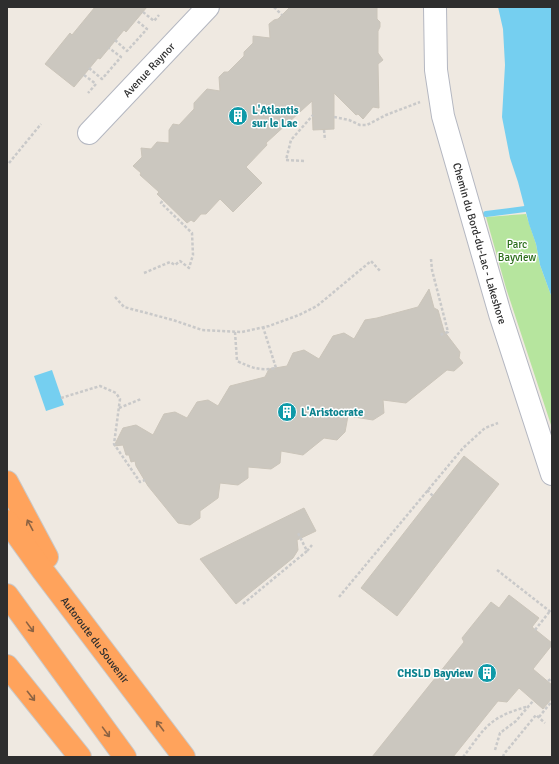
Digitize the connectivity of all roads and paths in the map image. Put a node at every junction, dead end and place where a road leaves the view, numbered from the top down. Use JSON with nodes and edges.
{"nodes":[{"id":1,"x":208,"y":7,"type":"edge"},
{"id":2,"x":274,"y":7,"type":"edge"},
{"id":3,"x":435,"y":7,"type":"edge"},
{"id":4,"x":143,"y":12,"type":"dead end"},
{"id":5,"x":159,"y":15,"type":"dead end"},
{"id":6,"x":282,"y":15,"type":"dead end"},
{"id":7,"x":136,"y":20,"type":"dead end"},
{"id":8,"x":115,"y":40,"type":"dead end"},
{"id":9,"x":109,"y":48,"type":"dead end"},
{"id":10,"x":89,"y":68,"type":"dead end"},
{"id":11,"x":84,"y":75,"type":"dead end"},
{"id":12,"x":88,"y":93,"type":"dead end"},
{"id":13,"x":424,"y":100,"type":"dead end"},
{"id":14,"x":313,"y":115,"type":"dead end"},
{"id":15,"x":334,"y":117,"type":"dead end"},
{"id":16,"x":42,"y":124,"type":"dead end"},
{"id":17,"x":324,"y":130,"type":"dead end"},
{"id":18,"x":89,"y":133,"type":"dead end"},
{"id":19,"x":325,"y":140,"type":"dead end"},
{"id":20,"x":304,"y":161,"type":"dead end"},
{"id":21,"x":9,"y":164,"type":"dead end"},
{"id":22,"x":163,"y":200,"type":"dead end"},
{"id":23,"x":431,"y":258,"type":"dead end"},
{"id":24,"x":381,"y":272,"type":"dead end"},
{"id":25,"x":144,"y":273,"type":"dead end"},
{"id":26,"x":115,"y":297,"type":"dead end"},
{"id":27,"x":263,"y":327,"type":"junction"},
{"id":28,"x":235,"y":332,"type":"junction"},
{"id":29,"x":440,"y":335,"type":"dead end"},
{"id":30,"x":61,"y":398,"type":"dead end"},
{"id":31,"x":141,"y":399,"type":"dead end"},
{"id":32,"x":119,"y":408,"type":"junction"},
{"id":33,"x":498,"y":423,"type":"dead end"},
{"id":34,"x":552,"y":474,"type":"edge"},
{"id":35,"x":145,"y":480,"type":"dead end"},
{"id":36,"x":7,"y":482,"type":"edge"},
{"id":37,"x":427,"y":490,"type":"junction"},
{"id":38,"x":433,"y":496,"type":"dead end"},
{"id":39,"x":7,"y":521,"type":"edge"},
{"id":40,"x":298,"y":533,"type":"dead end"},
{"id":41,"x":312,"y":545,"type":"dead end"},
{"id":42,"x":307,"y":551,"type":"junction"},
{"id":43,"x":497,"y":570,"type":"dead end"},
{"id":44,"x":7,"y":595,"type":"edge"},
{"id":45,"x":339,"y":597,"type":"dead end"},
{"id":46,"x":243,"y":604,"type":"dead end"},
{"id":47,"x":551,"y":612,"type":"edge"},
{"id":48,"x":81,"y":621,"type":"junction"},
{"id":49,"x":535,"y":630,"type":"dead end"},
{"id":50,"x":7,"y":666,"type":"edge"},
{"id":51,"x":552,"y":678,"type":"edge"},
{"id":52,"x":548,"y":681,"type":"dead end"},
{"id":53,"x":533,"y":701,"type":"dead end"},
{"id":54,"x":552,"y":701,"type":"edge"},
{"id":55,"x":528,"y":706,"type":"junction"},
{"id":56,"x":538,"y":718,"type":"junction"},
{"id":57,"x":545,"y":722,"type":"dead end"},
{"id":58,"x":495,"y":750,"type":"dead end"},
{"id":59,"x":80,"y":757,"type":"edge"},
{"id":60,"x":125,"y":757,"type":"edge"},
{"id":61,"x":184,"y":757,"type":"edge"},
{"id":62,"x":463,"y":757,"type":"edge"},
{"id":63,"x":504,"y":757,"type":"edge"}],
"edges":[{"from":1,"to":18,"type":"street","name":"Avenue Raynor"},
{"from":2,"to":6,"type":"path"},
{"from":3,"to":34,"type":"street","name":"Chemin du Bord-du-Lac - Lakeshore"},
{"from":4,"to":5,"type":"path"},
{"from":7,"to":8,"type":"path"},
{"from":9,"to":10,"type":"path"},
{"from":11,"to":12,"type":"path"},
{"from":13,"to":15,"type":"path"},
{"from":14,"to":20,"type":"path"},
{"from":16,"to":21,"type":"path"},
{"from":17,"to":19,"type":"path"},
{"from":22,"to":25,"type":"path"},
{"from":23,"to":29,"type":"path"},
{"from":24,"to":27,"type":"path"},
{"from":26,"to":28,"type":"path"},
{"from":27,"to":28,"type":"path"},
{"from":27,"to":28,"type":"path"},
{"from":30,"to":32,"type":"path"},
{"from":31,"to":32,"type":"path"},
{"from":32,"to":35,"type":"path"},
{"from":33,"to":37,"type":"path"},
{"from":48,"to":36,"type":"highway","one_way":true},
{"from":37,"to":38,"type":"path"},
{"from":37,"to":45,"type":"path"},
{"from":39,"to":48,"type":"highway","name":"Autoroute du Souvenir"},
{"from":40,"to":42,"type":"path"},
{"from":41,"to":42,"type":"path"},
{"from":42,"to":46,"type":"path"},
{"from":43,"to":47,"type":"path"},
{"from":44,"to":60,"type":"highway","one_way":true},
{"from":47,"to":49,"type":"path"},
{"from":61,"to":48,"type":"highway","name":"Autoroute du Souvenir","one_way":true},
{"from":50,"to":59,"type":"highway","one_way":true},
{"from":51,"to":52,"type":"path"},
{"from":53,"to":55,"type":"path"},
{"from":54,"to":56,"type":"path"},
{"from":55,"to":58,"type":"path"},
{"from":55,"to":62,"type":"path"},
{"from":56,"to":57,"type":"path"},
{"from":56,"to":63,"type":"path"}]}
